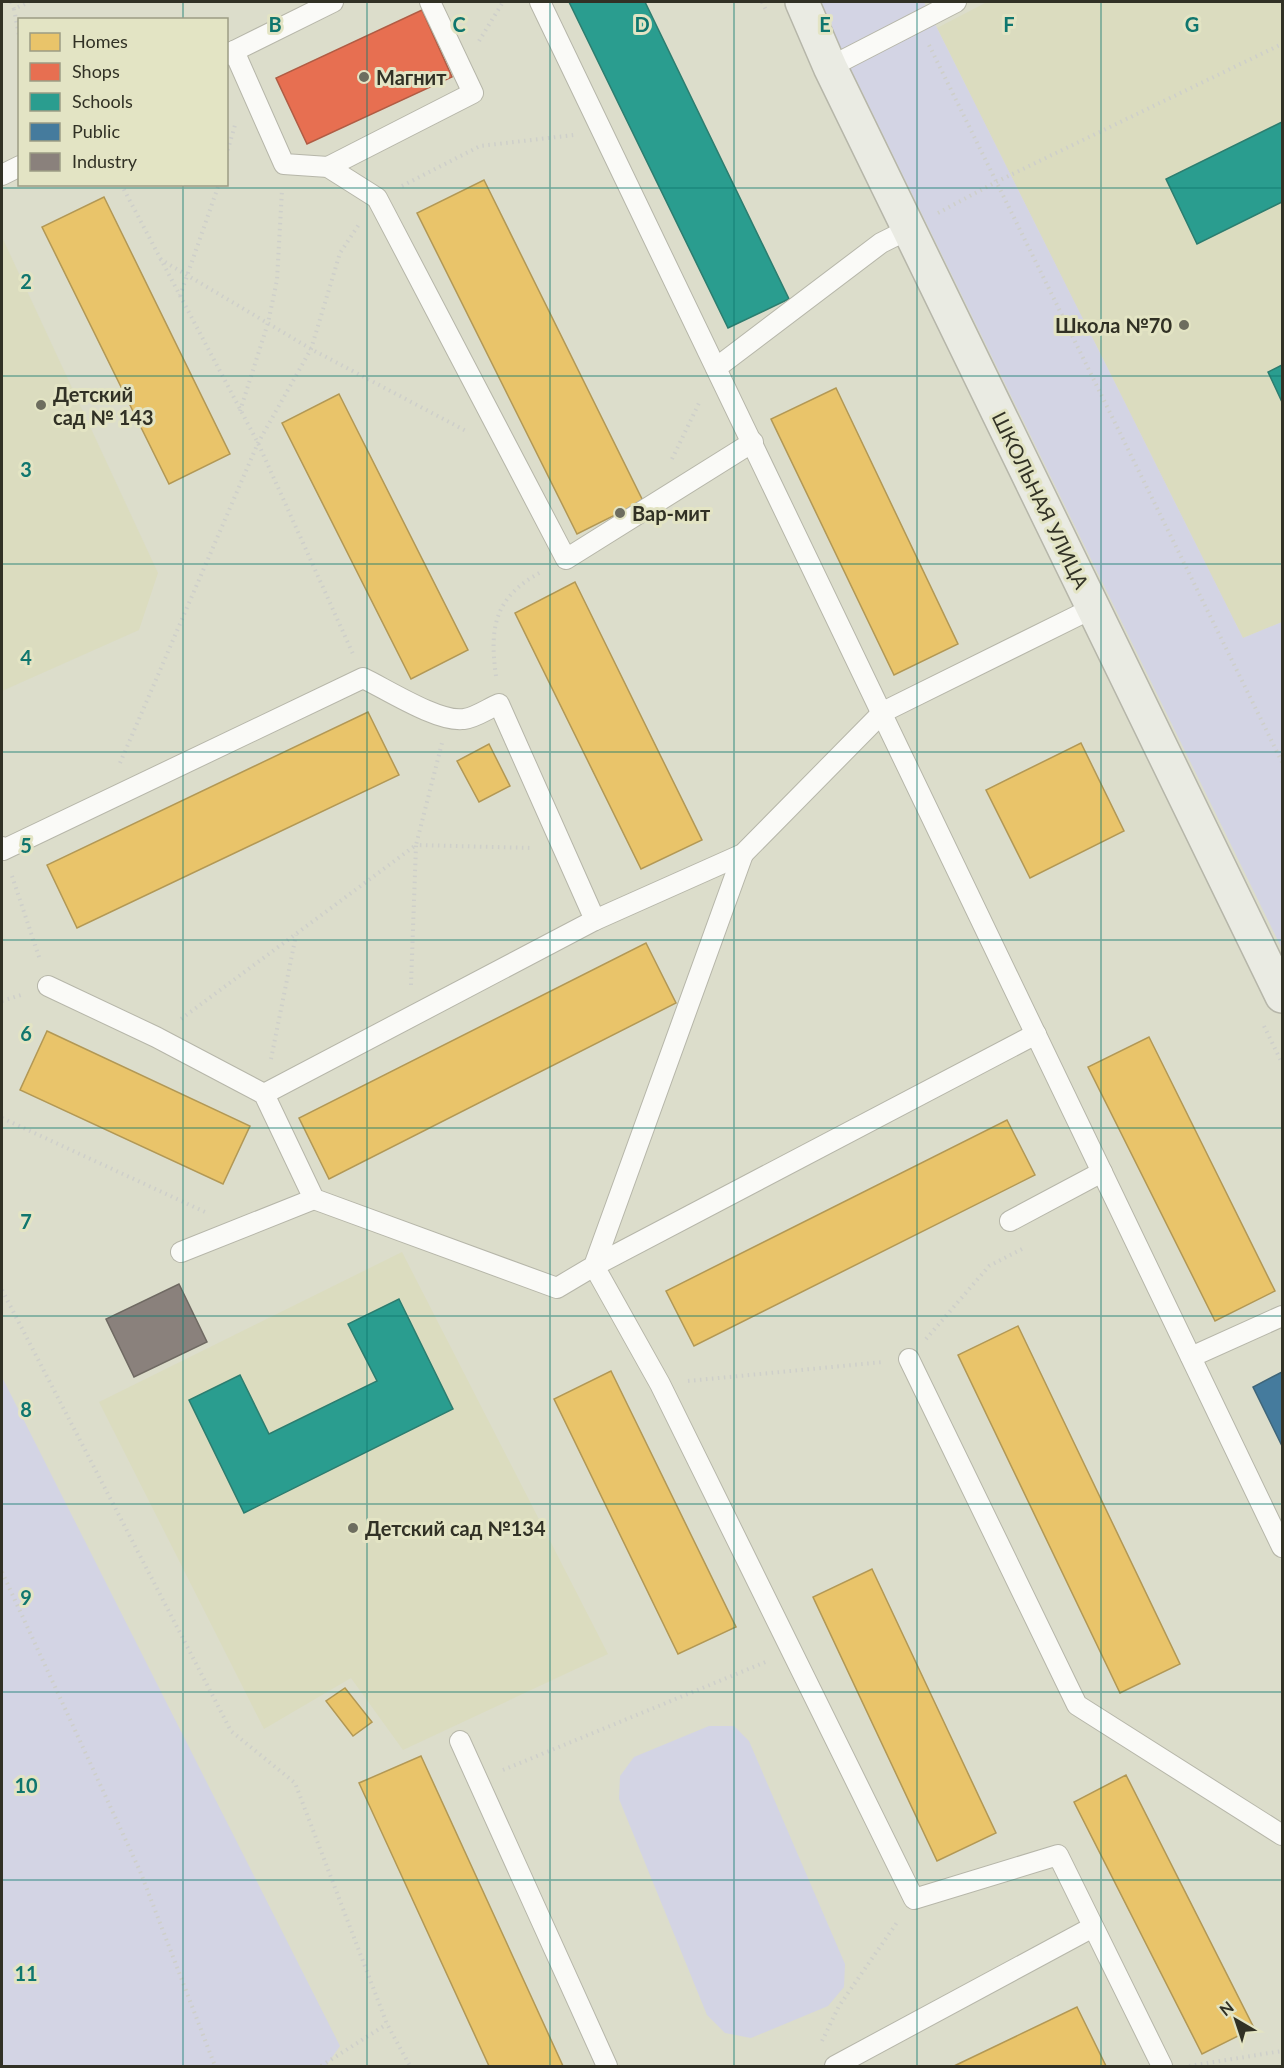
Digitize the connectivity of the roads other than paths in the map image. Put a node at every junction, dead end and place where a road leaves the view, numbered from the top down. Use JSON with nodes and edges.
{"nodes":[{"id":1,"x":333,"y":2,"type":"edge"},
{"id":2,"x":430,"y":2,"type":"edge"},
{"id":3,"x":540,"y":2,"type":"edge"},
{"id":4,"x":802,"y":2,"type":"edge"},
{"id":5,"x":956,"y":2,"type":"edge"},
{"id":6,"x":230,"y":53,"type":"edge"},
{"id":7,"x":830,"y":67,"type":"junction"},
{"id":8,"x":18,"y":167,"type":"edge"},
{"id":9,"x":328,"y":167,"type":"junction"},
{"id":10,"x":2,"y":176,"type":"edge"},
{"id":11,"x":909,"y":229,"type":"junction"},
{"id":12,"x":716,"y":368,"type":"junction"},
{"id":13,"x":753,"y":442,"type":"junction"},
{"id":14,"x":1093,"y":608,"type":"junction"},
{"id":15,"x":883,"y":712,"type":"junction"},
{"id":16,"x":2,"y":848,"type":"edge"},
{"id":17,"x":743,"y":854,"type":"junction"},
{"id":18,"x":595,"y":920,"type":"junction"},
{"id":19,"x":48,"y":986,"type":"road end"},
{"id":20,"x":1282,"y":996,"type":"edge"},
{"id":21,"x":1036,"y":1034,"type":"junction"},
{"id":22,"x":264,"y":1094,"type":"junction"},
{"id":23,"x":1102,"y":1172,"type":"junction"},
{"id":24,"x":314,"y":1199,"type":"junction"},
{"id":25,"x":1010,"y":1221,"type":"dead end"},
{"id":26,"x":181,"y":1252,"type":"dead end"},
{"id":27,"x":594,"y":1266,"type":"junction"},
{"id":28,"x":1282,"y":1316,"type":"edge"},
{"id":29,"x":1191,"y":1357,"type":"junction"},
{"id":30,"x":909,"y":1359,"type":"road end"},
{"id":31,"x":1282,"y":1547,"type":"edge"},
{"id":32,"x":460,"y":1741,"type":"dead end"},
{"id":33,"x":1282,"y":1835,"type":"edge"},
{"id":34,"x":1093,"y":1928,"type":"junction"},
{"id":35,"x":607,"y":2067,"type":"edge"},
{"id":36,"x":835,"y":2067,"type":"edge"},
{"id":37,"x":1162,"y":2067,"type":"edge"}],
"edges":[{"from":1,"to":6,"type":"lane"},
{"from":2,"to":9,"type":"lane"},
{"from":3,"to":12,"type":"lane"},
{"from":4,"to":7,"type":"main road","name":"ШКОЛЬНАЯ УЛИЦА"},
{"from":5,"to":7,"type":"lane"},
{"from":6,"to":9,"type":"lane"},
{"from":7,"to":11,"type":"main road","name":"ШКОЛЬНАЯ УЛИЦА"},
{"from":8,"to":10,"type":"lane"},
{"from":9,"to":13,"type":"lane"},
{"from":11,"to":12,"type":"lane"},
{"from":11,"to":14,"type":"main road","name":"ШКОЛЬНАЯ УЛИЦА"},
{"from":12,"to":13,"type":"lane"},
{"from":13,"to":15,"type":"lane"},
{"from":14,"to":15,"type":"lane"},
{"from":14,"to":20,"type":"main road","name":"ШКОЛЬНАЯ УЛИЦА"},
{"from":15,"to":17,"type":"lane"},
{"from":15,"to":21,"type":"lane"},
{"from":16,"to":18,"type":"lane"},
{"from":17,"to":18,"type":"lane"},
{"from":17,"to":27,"type":"lane"},
{"from":18,"to":22,"type":"lane"},
{"from":19,"to":22,"type":"lane"},
{"from":21,"to":23,"type":"lane"},
{"from":21,"to":27,"type":"lane"},
{"from":22,"to":24,"type":"lane"},
{"from":23,"to":25,"type":"lane"},
{"from":23,"to":29,"type":"lane"},
{"from":24,"to":26,"type":"lane"},
{"from":24,"to":27,"type":"lane"},
{"from":27,"to":34,"type":"lane"},
{"from":28,"to":29,"type":"lane"},
{"from":29,"to":31,"type":"lane"},
{"from":30,"to":33,"type":"lane"},
{"from":32,"to":35,"type":"lane"},
{"from":34,"to":36,"type":"lane"},
{"from":34,"to":37,"type":"lane"}]}
